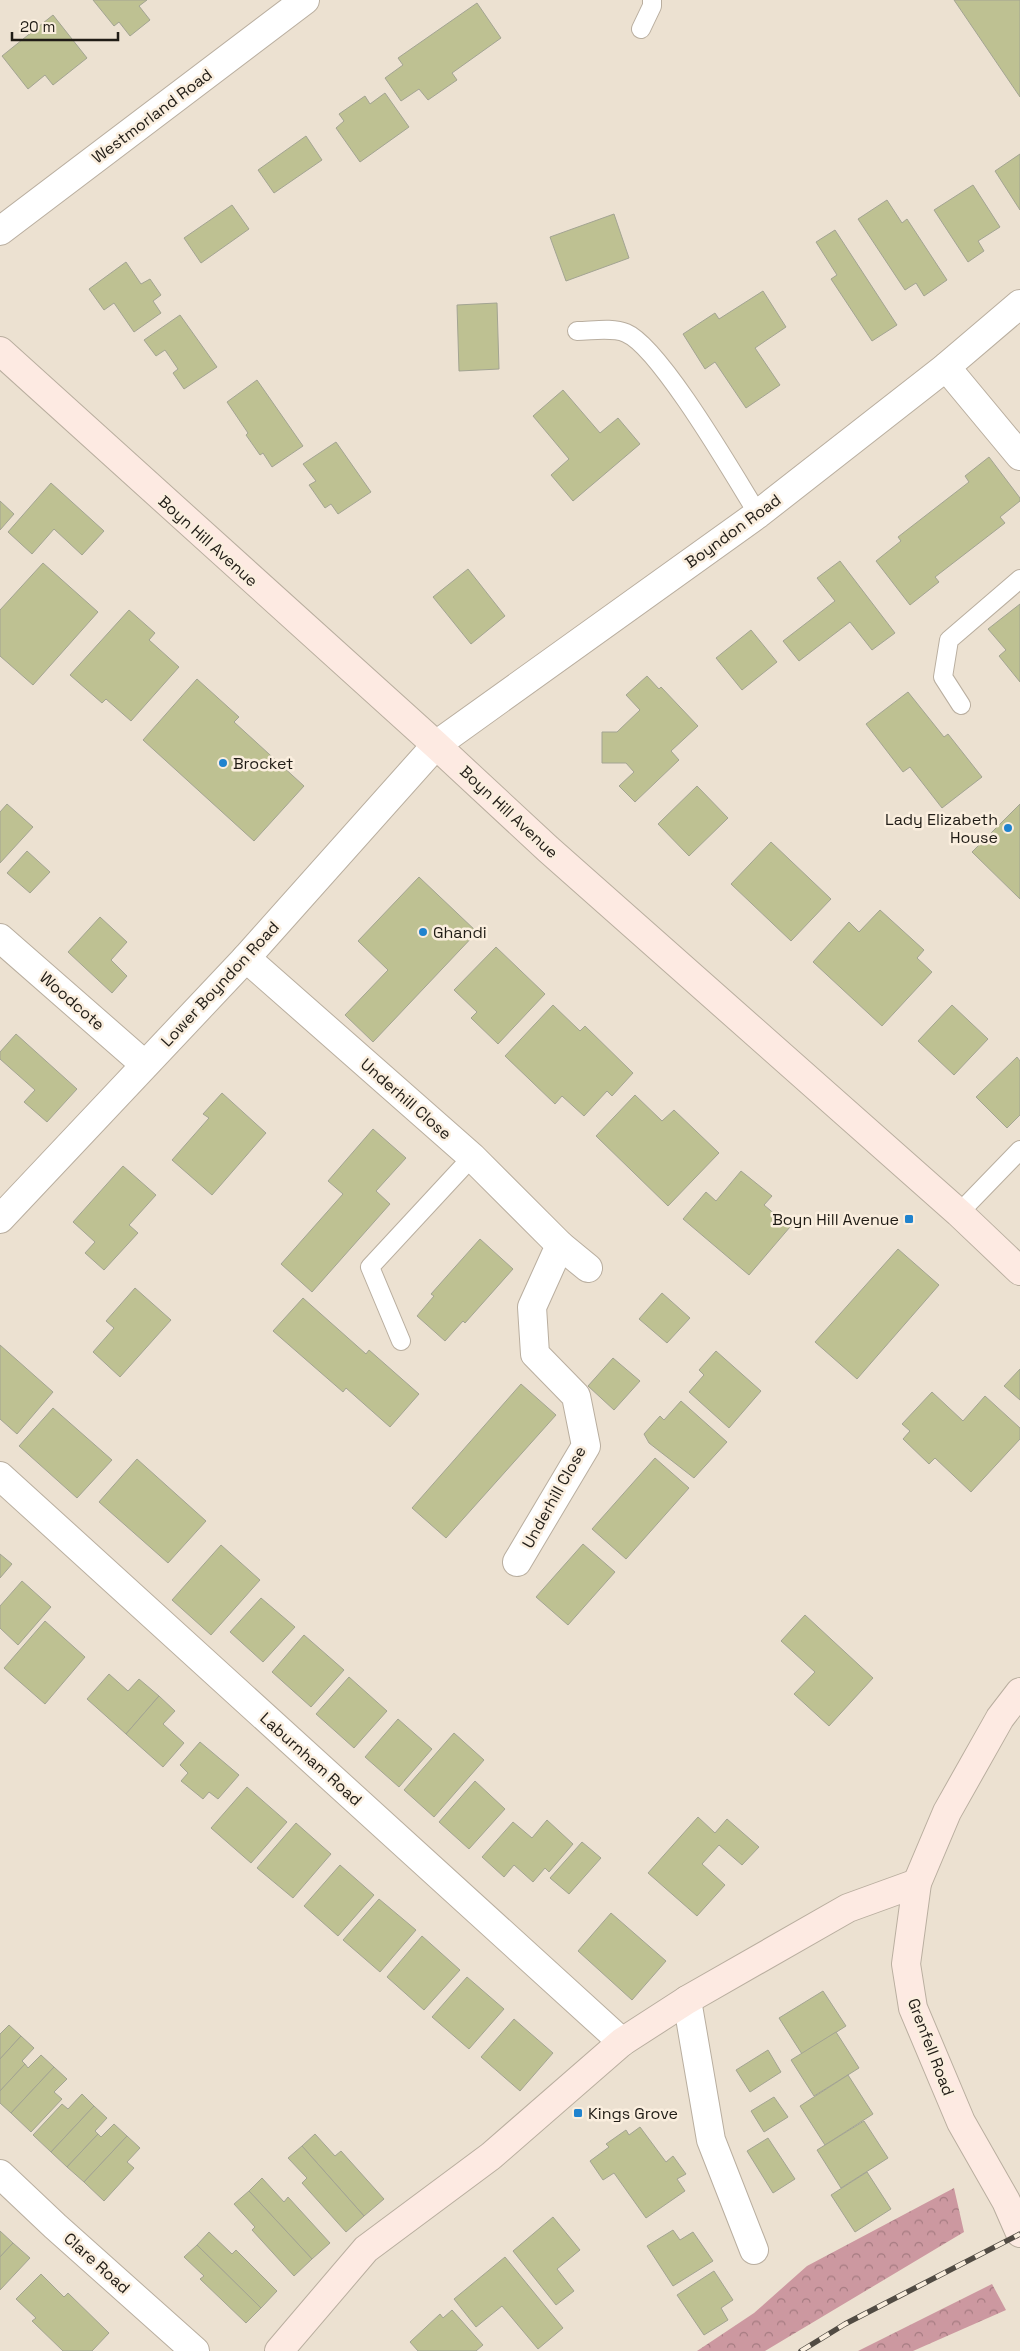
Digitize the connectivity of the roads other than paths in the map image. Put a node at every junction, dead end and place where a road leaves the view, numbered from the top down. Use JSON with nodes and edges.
{"nodes":[{"id":1,"x":305,"y":0,"type":"edge"},
{"id":2,"x":652,"y":0,"type":"edge"},
{"id":3,"x":641,"y":29,"type":"dead end"},
{"id":4,"x":0,"y":231,"type":"edge"},
{"id":5,"x":1020,"y":304,"type":"edge"},
{"id":6,"x":577,"y":331,"type":"dead end"},
{"id":7,"x":0,"y":351,"type":"edge"},
{"id":8,"x":946,"y":367,"type":"junction"},
{"id":9,"x":1020,"y":456,"type":"edge"},
{"id":10,"x":758,"y":514,"type":"junction"},
{"id":11,"x":1020,"y":579,"type":"edge"},
{"id":12,"x":961,"y":705,"type":"dead end"},
{"id":13,"x":436,"y":745,"type":"junction"},
{"id":14,"x":0,"y":938,"type":"edge"},
{"id":15,"x":246,"y":958,"type":"junction"},
{"id":16,"x":144,"y":1064,"type":"junction"},
{"id":17,"x":1020,"y":1150,"type":"edge"},
{"id":18,"x":472,"y":1157,"type":"junction"},
{"id":19,"x":959,"y":1212,"type":"junction"},
{"id":20,"x":0,"y":1220,"type":"edge"},
{"id":21,"x":560,"y":1245,"type":"junction"},
{"id":22,"x":588,"y":1268,"type":"dead end"},
{"id":23,"x":1020,"y":1271,"type":"edge"},
{"id":24,"x":401,"y":1341,"type":"dead end"},
{"id":25,"x":0,"y":1476,"type":"edge"},
{"id":26,"x":517,"y":1562,"type":"dead end"},
{"id":27,"x":1020,"y":1692,"type":"edge"},
{"id":28,"x":917,"y":1883,"type":"junction"},
{"id":29,"x":687,"y":2000,"type":"junction"},
{"id":30,"x":622,"y":2042,"type":"junction"},
{"id":31,"x":0,"y":2174,"type":"edge"},
{"id":32,"x":1020,"y":2233,"type":"edge"},
{"id":33,"x":754,"y":2250,"type":"dead end"},
{"id":34,"x":195,"y":2351,"type":"edge"},
{"id":35,"x":279,"y":2351,"type":"edge"}],
"edges":[{"from":1,"to":4,"type":"street","name":"Westmorland Road"},
{"from":2,"to":3,"type":"lane"},
{"from":5,"to":8,"type":"street","name":"Boyndon Road"},
{"from":6,"to":10,"type":"lane"},
{"from":7,"to":13,"type":"street","name":"Boyn Hill Avenue"},
{"from":8,"to":9,"type":"street"},
{"from":8,"to":10,"type":"street","name":"Boyndon Road"},
{"from":10,"to":13,"type":"street","name":"Boyndon Road"},
{"from":11,"to":12,"type":"lane"},
{"from":13,"to":15,"type":"street","name":"Lower Boyndon Road"},
{"from":13,"to":19,"type":"street","name":"Boyn Hill Avenue"},
{"from":14,"to":16,"type":"street","name":"Woodcote"},
{"from":15,"to":16,"type":"street","name":"Lower Boyndon Road"},
{"from":15,"to":18,"type":"street","name":"Underhill Close"},
{"from":16,"to":20,"type":"street","name":"Lower Boyndon Road"},
{"from":17,"to":19,"type":"lane"},
{"from":18,"to":21,"type":"street","name":"Underhill Close"},
{"from":18,"to":24,"type":"lane"},
{"from":19,"to":23,"type":"street","name":"Boyn Hill Avenue"},
{"from":21,"to":22,"type":"street","name":"Underhill Close"},
{"from":21,"to":26,"type":"street","name":"Underhill Close"},
{"from":25,"to":30,"type":"street","name":"Laburnham Road"},
{"from":27,"to":28,"type":"street","name":"Grenfell Road"},
{"from":28,"to":29,"type":"street"},
{"from":28,"to":32,"type":"street","name":"Grenfell Road"},
{"from":29,"to":30,"type":"street"},
{"from":29,"to":33,"type":"street"},
{"from":30,"to":35,"type":"street"},
{"from":31,"to":34,"type":"street","name":"Clare Road"}]}
